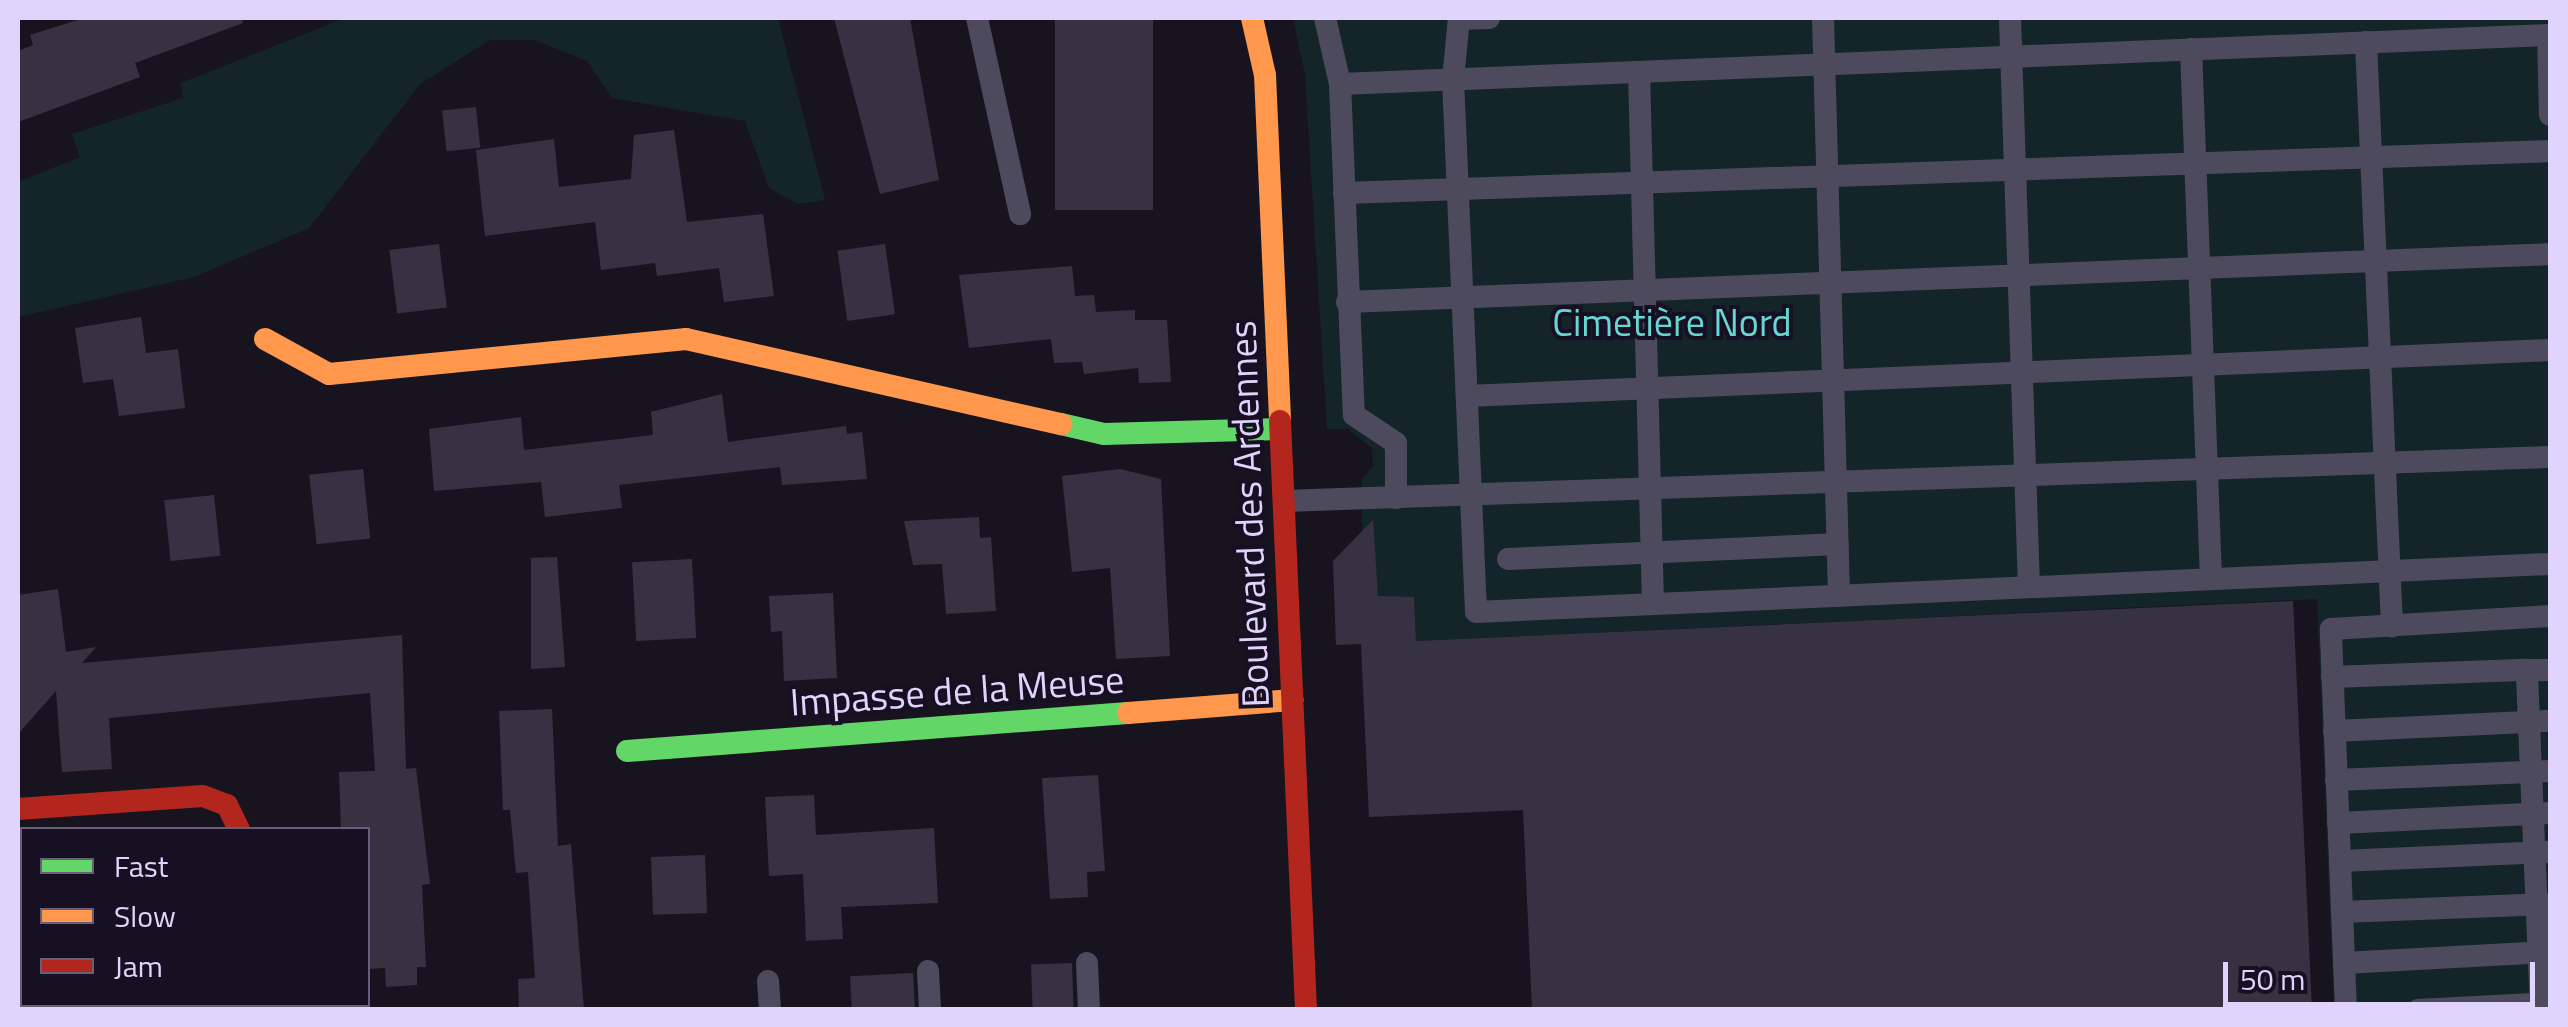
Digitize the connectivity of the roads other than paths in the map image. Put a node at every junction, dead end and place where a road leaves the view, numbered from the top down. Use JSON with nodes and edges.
{"nodes":[{"id":1,"x":977,"y":18,"type":"edge"},
{"id":2,"x":1252,"y":18,"type":"edge"},
{"id":3,"x":1324,"y":18,"type":"edge"},
{"id":4,"x":1459,"y":18,"type":"edge"},
{"id":5,"x":1488,"y":18,"type":"edge"},
{"id":6,"x":1823,"y":18,"type":"edge"},
{"id":7,"x":2010,"y":18,"type":"edge"},
{"id":8,"x":2549,"y":35,"type":"edge"},
{"id":9,"x":2366,"y":42,"type":"junction"},
{"id":10,"x":2191,"y":50,"type":"junction"},
{"id":11,"x":2010,"y":56,"type":"junction"},
{"id":12,"x":1824,"y":64,"type":"junction"},
{"id":13,"x":1639,"y":72,"type":"junction"},
{"id":14,"x":1453,"y":79,"type":"junction"},
{"id":15,"x":1340,"y":84,"type":"junction"},
{"id":16,"x":2550,"y":115,"type":"edge"},
{"id":17,"x":2550,"y":152,"type":"edge"},
{"id":18,"x":2371,"y":158,"type":"junction"},
{"id":19,"x":2195,"y":164,"type":"junction"},
{"id":20,"x":2015,"y":170,"type":"junction"},
{"id":21,"x":1828,"y":176,"type":"junction"},
{"id":22,"x":1642,"y":184,"type":"junction"},
{"id":23,"x":1458,"y":190,"type":"junction"},
{"id":24,"x":1344,"y":194,"type":"junction"},
{"id":25,"x":1020,"y":214,"type":"dead end"},
{"id":26,"x":2550,"y":254,"type":"edge"},
{"id":27,"x":2374,"y":261,"type":"junction"},
{"id":28,"x":2199,"y":268,"type":"junction"},
{"id":29,"x":2018,"y":275,"type":"junction"},
{"id":30,"x":1830,"y":282,"type":"junction"},
{"id":31,"x":1645,"y":290,"type":"junction"},
{"id":32,"x":1463,"y":297,"type":"junction"},
{"id":33,"x":1347,"y":302,"type":"junction"},
{"id":34,"x":265,"y":339,"type":"dead end"},
{"id":35,"x":2550,"y":350,"type":"edge"},
{"id":36,"x":2378,"y":358,"type":"junction"},
{"id":37,"x":2203,"y":365,"type":"junction"},
{"id":38,"x":2022,"y":373,"type":"junction"},
{"id":39,"x":1833,"y":380,"type":"junction"},
{"id":40,"x":1648,"y":388,"type":"junction"},
{"id":41,"x":1467,"y":396,"type":"junction"},
{"id":42,"x":1280,"y":430,"type":"junction"},
{"id":43,"x":2550,"y":458,"type":"edge"},
{"id":44,"x":2382,"y":463,"type":"junction"},
{"id":45,"x":2207,"y":469,"type":"junction"},
{"id":46,"x":2026,"y":476,"type":"junction"},
{"id":47,"x":1836,"y":482,"type":"junction"},
{"id":48,"x":1651,"y":488,"type":"junction"},
{"id":49,"x":1471,"y":495,"type":"junction"},
{"id":50,"x":1396,"y":498,"type":"junction"},
{"id":51,"x":1284,"y":501,"type":"junction"},
{"id":52,"x":1838,"y":544,"type":"junction"},
{"id":53,"x":1652,"y":552,"type":"junction"},
{"id":54,"x":1508,"y":558,"type":"dead end"},
{"id":55,"x":2550,"y":564,"type":"edge"},
{"id":56,"x":2390,"y":572,"type":"junction"},
{"id":57,"x":2211,"y":579,"type":"junction"},
{"id":58,"x":2029,"y":587,"type":"junction"},
{"id":59,"x":1839,"y":596,"type":"junction"},
{"id":60,"x":1653,"y":604,"type":"junction"},
{"id":61,"x":2550,"y":616,"type":"edge"},
{"id":62,"x":2392,"y":626,"type":"junction"},
{"id":63,"x":2539,"y":670,"type":"edge"},
{"id":64,"x":2332,"y":677,"type":"junction"},
{"id":65,"x":1292,"y":700,"type":"junction"},
{"id":66,"x":2540,"y":722,"type":"edge"},
{"id":67,"x":2334,"y":731,"type":"junction"},
{"id":68,"x":627,"y":751,"type":"dead end"},
{"id":69,"x":2541,"y":771,"type":"edge"},
{"id":70,"x":2336,"y":780,"type":"junction"},
{"id":71,"x":18,"y":810,"type":"edge"},
{"id":72,"x":2542,"y":813,"type":"edge"},
{"id":73,"x":2338,"y":823,"type":"junction"},
{"id":74,"x":238,"y":827,"type":"edge"},
{"id":75,"x":2542,"y":852,"type":"edge"},
{"id":76,"x":2340,"y":861,"type":"junction"},
{"id":77,"x":2544,"y":904,"type":"edge"},
{"id":78,"x":2342,"y":912,"type":"junction"},
{"id":79,"x":2544,"y":953,"type":"edge"},
{"id":80,"x":1087,"y":963,"type":"dead end"},
{"id":81,"x":2344,"y":963,"type":"junction"},
{"id":82,"x":928,"y":971,"type":"dead end"},
{"id":83,"x":768,"y":981,"type":"dead end"},
{"id":84,"x":2544,"y":1006,"type":"edge"},
{"id":85,"x":770,"y":1010,"type":"edge"},
{"id":86,"x":930,"y":1010,"type":"edge"},
{"id":87,"x":1090,"y":1010,"type":"edge"},
{"id":88,"x":1306,"y":1010,"type":"edge"},
{"id":89,"x":2346,"y":1010,"type":"edge"},
{"id":90,"x":2418,"y":1010,"type":"edge"}],
"edges":[{"from":1,"to":25,"type":"lane"},
{"from":2,"to":42,"type":"street","name":"Boulevard des Ardennes"},
{"from":3,"to":15,"type":"lane"},
{"from":4,"to":5,"type":"lane"},
{"from":4,"to":14,"type":"lane"},
{"from":6,"to":12,"type":"lane"},
{"from":7,"to":11,"type":"lane"},
{"from":8,"to":9,"type":"lane"},
{"from":8,"to":16,"type":"lane"},
{"from":9,"to":10,"type":"lane"},
{"from":9,"to":18,"type":"lane"},
{"from":10,"to":11,"type":"lane"},
{"from":10,"to":19,"type":"lane"},
{"from":11,"to":12,"type":"lane"},
{"from":11,"to":20,"type":"lane"},
{"from":12,"to":13,"type":"lane"},
{"from":12,"to":21,"type":"lane"},
{"from":13,"to":14,"type":"lane"},
{"from":13,"to":22,"type":"lane"},
{"from":14,"to":15,"type":"lane"},
{"from":14,"to":23,"type":"lane"},
{"from":15,"to":24,"type":"lane"},
{"from":17,"to":18,"type":"lane"},
{"from":18,"to":19,"type":"lane"},
{"from":18,"to":27,"type":"lane"},
{"from":19,"to":20,"type":"lane"},
{"from":19,"to":28,"type":"lane"},
{"from":20,"to":21,"type":"lane"},
{"from":20,"to":29,"type":"lane"},
{"from":21,"to":22,"type":"lane"},
{"from":21,"to":30,"type":"lane"},
{"from":22,"to":23,"type":"lane"},
{"from":22,"to":31,"type":"lane"},
{"from":23,"to":24,"type":"lane"},
{"from":23,"to":32,"type":"lane"},
{"from":24,"to":33,"type":"lane"},
{"from":26,"to":27,"type":"lane"},
{"from":27,"to":28,"type":"lane"},
{"from":27,"to":36,"type":"lane"},
{"from":28,"to":29,"type":"lane"},
{"from":28,"to":37,"type":"lane"},
{"from":29,"to":30,"type":"lane"},
{"from":29,"to":38,"type":"lane"},
{"from":30,"to":31,"type":"lane"},
{"from":30,"to":39,"type":"lane"},
{"from":31,"to":32,"type":"lane"},
{"from":31,"to":40,"type":"lane"},
{"from":32,"to":33,"type":"lane"},
{"from":32,"to":41,"type":"lane"},
{"from":33,"to":50,"type":"lane"},
{"from":34,"to":42,"type":"street"},
{"from":35,"to":36,"type":"lane"},
{"from":36,"to":37,"type":"lane"},
{"from":36,"to":44,"type":"lane"},
{"from":37,"to":38,"type":"lane"},
{"from":37,"to":45,"type":"lane"},
{"from":38,"to":39,"type":"lane"},
{"from":38,"to":46,"type":"lane"},
{"from":39,"to":40,"type":"lane"},
{"from":39,"to":47,"type":"lane"},
{"from":40,"to":41,"type":"lane"},
{"from":40,"to":48,"type":"lane"},
{"from":41,"to":49,"type":"lane"},
{"from":42,"to":51,"type":"street","name":"Boulevard des Ardennes"},
{"from":43,"to":44,"type":"lane"},
{"from":44,"to":45,"type":"lane"},
{"from":44,"to":56,"type":"lane"},
{"from":45,"to":46,"type":"lane"},
{"from":45,"to":57,"type":"lane"},
{"from":46,"to":47,"type":"lane"},
{"from":46,"to":58,"type":"lane"},
{"from":47,"to":48,"type":"lane"},
{"from":47,"to":52,"type":"lane"},
{"from":48,"to":49,"type":"lane"},
{"from":48,"to":53,"type":"lane"},
{"from":49,"to":50,"type":"lane"},
{"from":49,"to":60,"type":"lane"},
{"from":50,"to":51,"type":"lane"},
{"from":51,"to":65,"type":"street","name":"Boulevard des Ardennes"},
{"from":52,"to":53,"type":"lane"},
{"from":52,"to":59,"type":"lane"},
{"from":53,"to":54,"type":"lane"},
{"from":53,"to":60,"type":"lane"},
{"from":55,"to":56,"type":"lane"},
{"from":56,"to":57,"type":"lane"},
{"from":56,"to":62,"type":"lane"},
{"from":57,"to":58,"type":"lane"},
{"from":58,"to":59,"type":"lane"},
{"from":59,"to":60,"type":"lane"},
{"from":61,"to":62,"type":"lane"},
{"from":62,"to":64,"type":"lane"},
{"from":63,"to":64,"type":"lane"},
{"from":63,"to":66,"type":"lane"},
{"from":64,"to":67,"type":"lane"},
{"from":65,"to":68,"type":"street","name":"Impasse de la Meuse"},
{"from":65,"to":88,"type":"street","name":"Boulevard des Ardennes"},
{"from":66,"to":67,"type":"lane"},
{"from":66,"to":69,"type":"lane"},
{"from":67,"to":70,"type":"lane"},
{"from":69,"to":70,"type":"lane"},
{"from":69,"to":72,"type":"lane"},
{"from":70,"to":73,"type":"lane"},
{"from":71,"to":74,"type":"street"},
{"from":72,"to":73,"type":"lane"},
{"from":72,"to":75,"type":"lane"},
{"from":73,"to":76,"type":"lane"},
{"from":75,"to":76,"type":"lane"},
{"from":75,"to":77,"type":"lane"},
{"from":76,"to":78,"type":"lane"},
{"from":77,"to":78,"type":"lane"},
{"from":77,"to":79,"type":"lane"},
{"from":78,"to":81,"type":"lane"},
{"from":79,"to":81,"type":"lane"},
{"from":79,"to":84,"type":"lane"},
{"from":80,"to":87,"type":"lane"},
{"from":81,"to":89,"type":"lane"},
{"from":82,"to":86,"type":"lane"},
{"from":83,"to":85,"type":"lane"},
{"from":84,"to":90,"type":"lane"}]}
